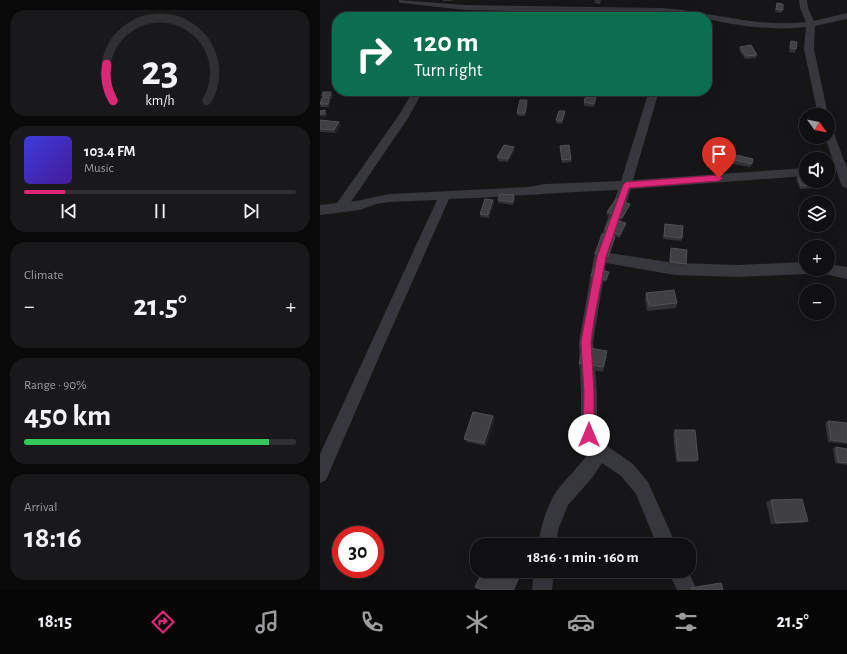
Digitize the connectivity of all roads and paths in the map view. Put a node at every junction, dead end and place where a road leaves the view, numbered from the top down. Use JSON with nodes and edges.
{"nodes":[{"id":1,"x":803,"y":0,"type":"edge"},
{"id":2,"x":402,"y":1,"type":"dead end"},
{"id":3,"x":467,"y":7,"type":"junction"},
{"id":4,"x":464,"y":12,"type":"edge"},
{"id":5,"x":596,"y":12,"type":"edge"},
{"id":6,"x":847,"y":16,"type":"edge"},
{"id":7,"x":712,"y":20,"type":"edge"},
{"id":8,"x":811,"y":24,"type":"junction"},
{"id":9,"x":415,"y":96,"type":"edge"},
{"id":10,"x":653,"y":96,"type":"edge"},
{"id":11,"x":822,"y":108,"type":"edge"},
{"id":12,"x":833,"y":144,"type":"edge"},
{"id":13,"x":844,"y":169,"type":"edge"},
{"id":14,"x":799,"y":173,"type":"edge"},
{"id":15,"x":847,"y":184,"type":"edge"},
{"id":16,"x":626,"y":185,"type":"junction"},
{"id":17,"x":444,"y":195,"type":"junction"},
{"id":18,"x":340,"y":208,"type":"junction"},
{"id":19,"x":320,"y":210,"type":"edge"},
{"id":20,"x":601,"y":257,"type":"junction"},
{"id":21,"x":799,"y":268,"type":"edge"},
{"id":22,"x":835,"y":270,"type":"edge"},
{"id":23,"x":847,"y":272,"type":"edge"},
{"id":24,"x":600,"y":451,"type":"junction"},
{"id":25,"x":320,"y":474,"type":"edge"},
{"id":26,"x":548,"y":538,"type":"edge"},
{"id":27,"x":664,"y":538,"type":"edge"},
{"id":28,"x":543,"y":578,"type":"edge"},
{"id":29,"x":681,"y":578,"type":"edge"},
{"id":30,"x":542,"y":590,"type":"edge"},
{"id":31,"x":687,"y":590,"type":"edge"}],
"edges":[{"from":1,"to":8,"type":"street"},
{"from":2,"to":3,"type":"street"},
{"from":3,"to":4,"type":"street"},
{"from":3,"to":5,"type":"street"},
{"from":6,"to":8,"type":"street"},
{"from":7,"to":8,"type":"street"},
{"from":8,"to":11,"type":"street"},
{"from":9,"to":18,"type":"street"},
{"from":10,"to":16,"type":"street"},
{"from":12,"to":13,"type":"street"},
{"from":13,"to":15,"type":"street"},
{"from":14,"to":16,"type":"street"},
{"from":16,"to":17,"type":"street"},
{"from":16,"to":20,"type":"street"},
{"from":17,"to":18,"type":"street"},
{"from":17,"to":25,"type":"street"},
{"from":18,"to":19,"type":"street"},
{"from":20,"to":21,"type":"street"},
{"from":20,"to":24,"type":"street"},
{"from":22,"to":23,"type":"street"},
{"from":24,"to":26,"type":"street"},
{"from":24,"to":27,"type":"street"},
{"from":28,"to":30,"type":"street"},
{"from":29,"to":31,"type":"street"}]}
